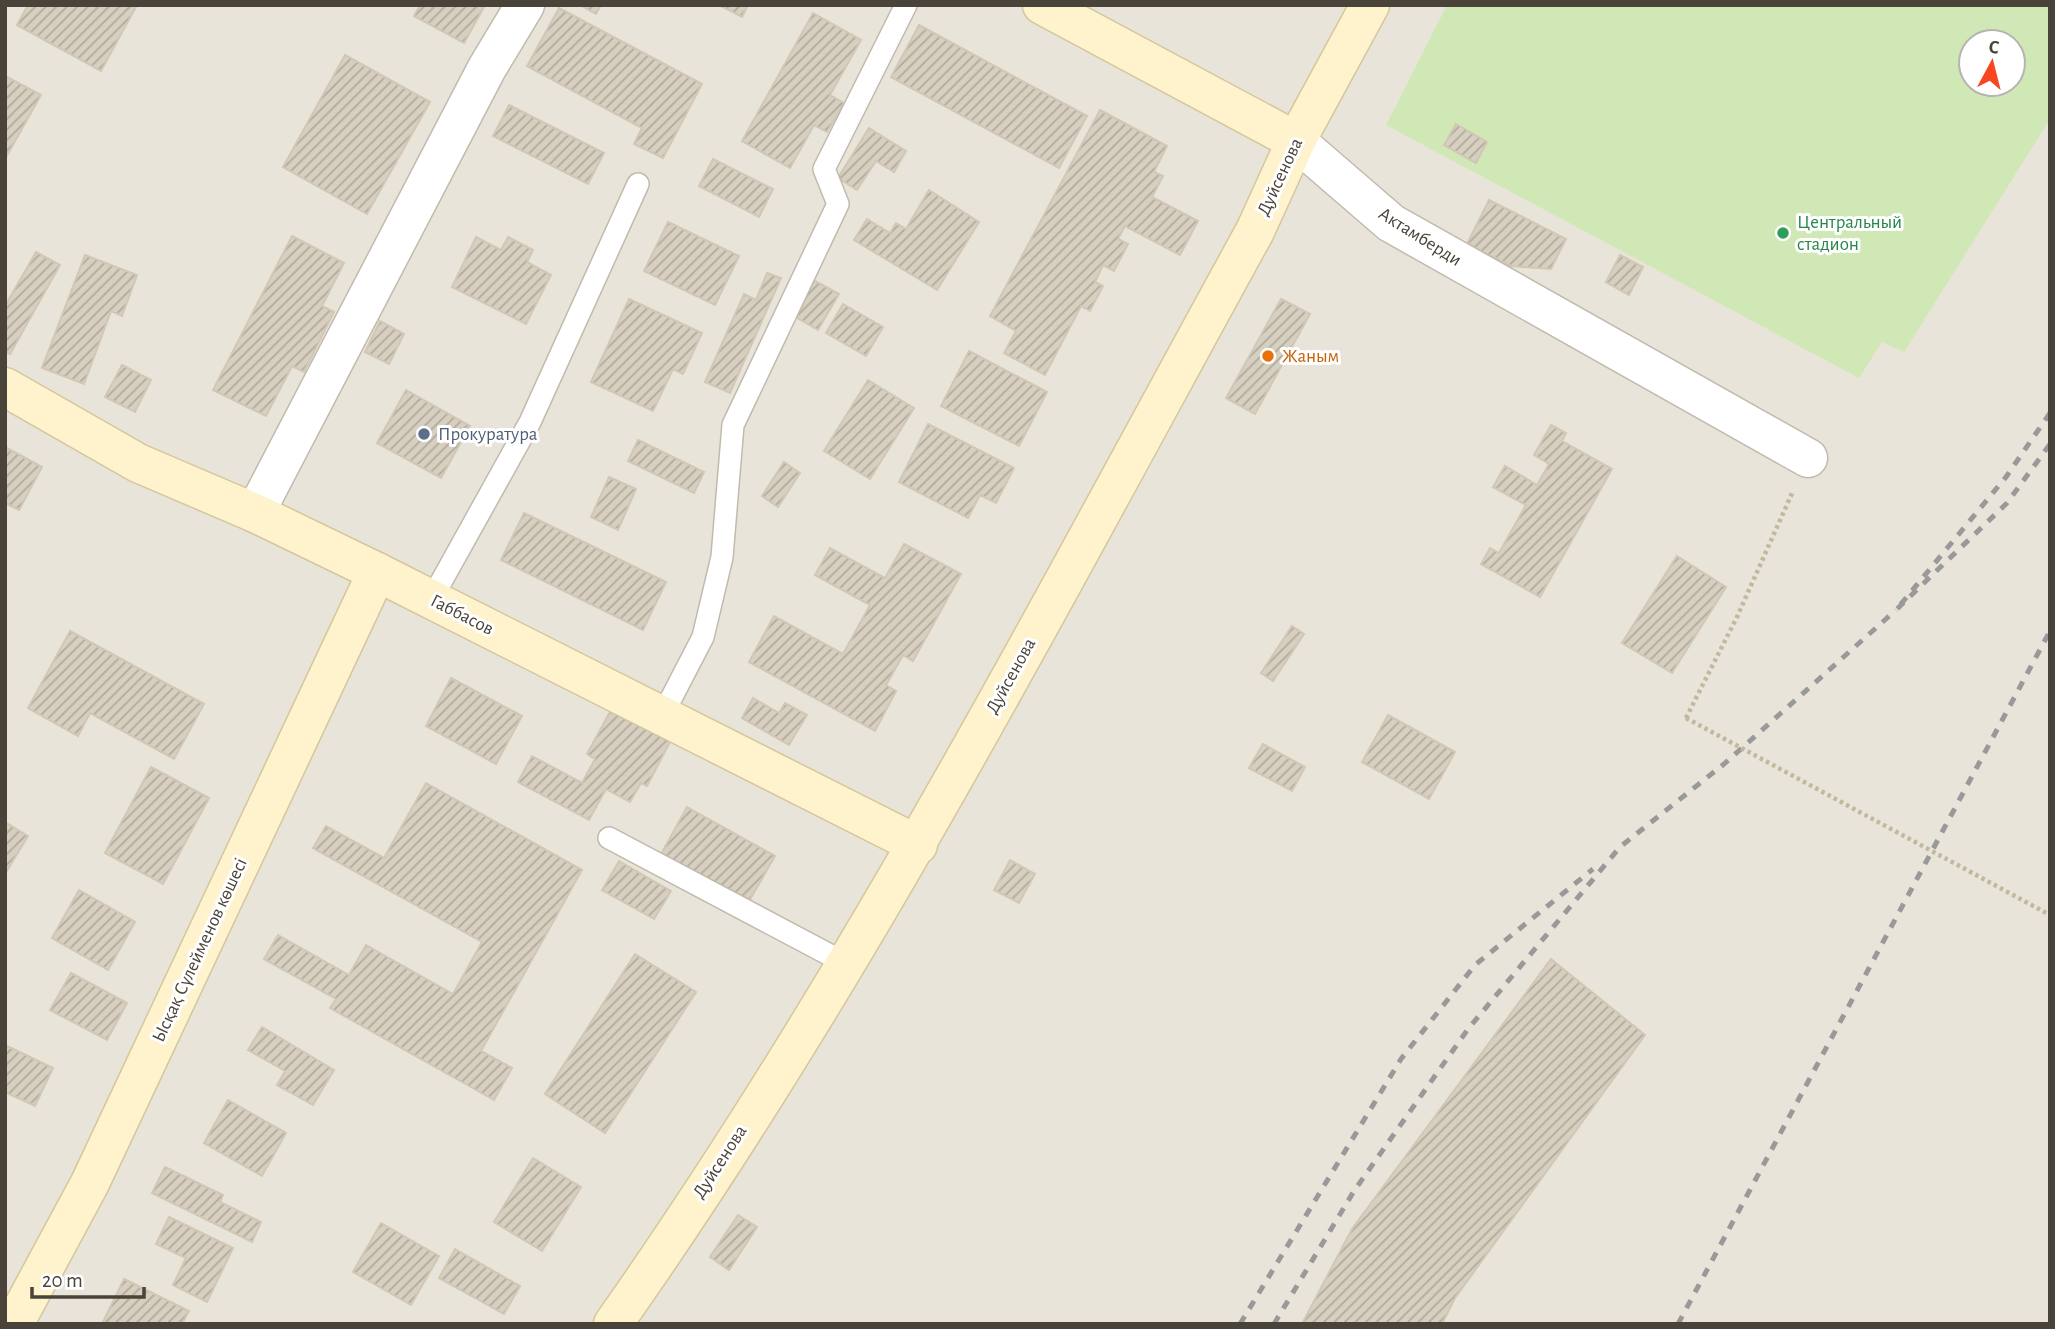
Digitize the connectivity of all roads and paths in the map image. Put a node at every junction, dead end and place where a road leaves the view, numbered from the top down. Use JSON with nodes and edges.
{"nodes":[{"id":1,"x":525,"y":5,"type":"edge"},
{"id":2,"x":906,"y":5,"type":"edge"},
{"id":3,"x":1042,"y":5,"type":"edge"},
{"id":4,"x":1370,"y":5,"type":"edge"},
{"id":5,"x":1296,"y":141,"type":"junction"},
{"id":6,"x":638,"y":184,"type":"dead end"},
{"id":7,"x":5,"y":387,"type":"edge"},
{"id":8,"x":1808,"y":458,"type":"joint"},
{"id":9,"x":255,"y":513,"type":"junction"},
{"id":10,"x":377,"y":572,"type":"junction"},
{"id":11,"x":431,"y":600,"type":"junction"},
{"id":12,"x":662,"y":716,"type":"junction"},
{"id":13,"x":609,"y":838,"type":"dead end"},
{"id":14,"x":918,"y":845,"type":"junction"},
{"id":15,"x":2050,"y":915,"type":"edge"},
{"id":16,"x":845,"y":963,"type":"junction"},
{"id":17,"x":14,"y":1324,"type":"edge"},
{"id":18,"x":613,"y":1324,"type":"edge"}],
"edges":[{"from":1,"to":9,"type":"street"},
{"from":2,"to":12,"type":"lane"},
{"from":3,"to":5,"type":"main road","name":"Актамберди"},
{"from":4,"to":5,"type":"main road","name":"Дуйсенова"},
{"from":5,"to":8,"type":"street","name":"Актамберди"},
{"from":5,"to":14,"type":"main road","name":"Дуйсенова"},
{"from":6,"to":11,"type":"lane"},
{"from":7,"to":9,"type":"main road","name":"Габбасов"},
{"from":8,"to":15,"type":"path","bridge":true},
{"from":9,"to":10,"type":"main road","name":"Габбасов"},
{"from":10,"to":11,"type":"main road","name":"Габбасов"},
{"from":10,"to":17,"type":"main road","name":"Ысқақ Сүлейменов көшесі"},
{"from":11,"to":12,"type":"main road","name":"Габбасов"},
{"from":12,"to":14,"type":"main road","name":"Габбасов"},
{"from":13,"to":16,"type":"lane"},
{"from":14,"to":16,"type":"main road","name":"Дуйсенова"},
{"from":16,"to":18,"type":"main road","name":"Дуйсенова"}]}
